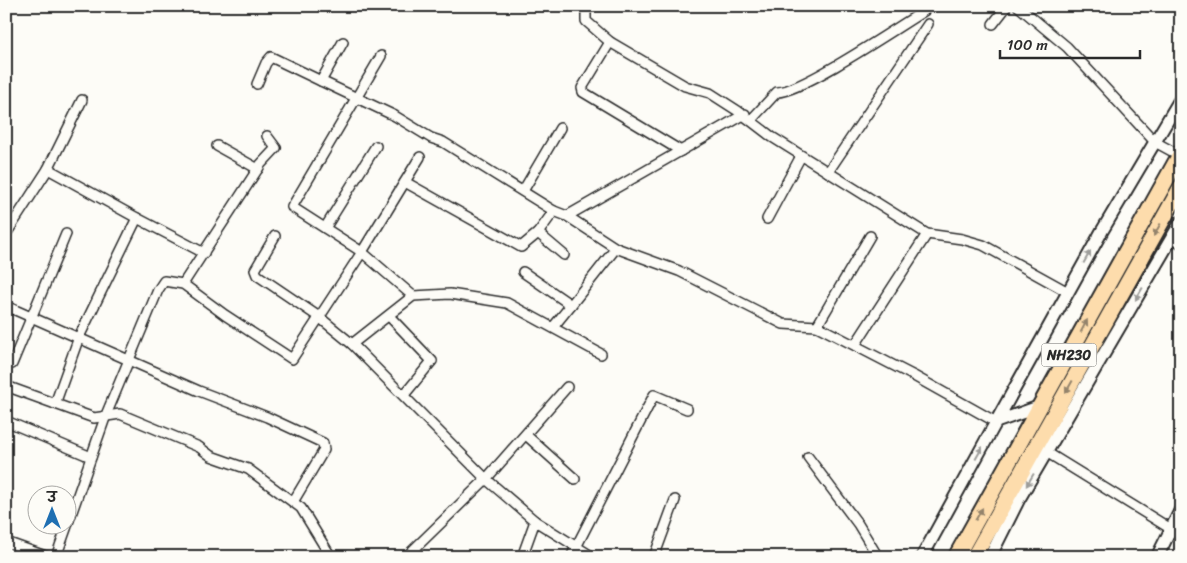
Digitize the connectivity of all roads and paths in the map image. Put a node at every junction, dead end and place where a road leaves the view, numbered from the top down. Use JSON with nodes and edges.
{"nodes":[{"id":1,"x":586,"y":6,"type":"edge"},
{"id":2,"x":1007,"y":6,"type":"edge"},
{"id":3,"x":1018,"y":6,"type":"edge"},
{"id":4,"x":924,"y":11,"type":"dead end"},
{"id":5,"x":928,"y":24,"type":"dead end"},
{"id":6,"x":993,"y":24,"type":"dead end"},
{"id":7,"x":343,"y":42,"type":"dead end"},
{"id":8,"x":610,"y":42,"type":"junction"},
{"id":9,"x":380,"y":56,"type":"dead end"},
{"id":10,"x":321,"y":81,"type":"junction"},
{"id":11,"x":257,"y":84,"type":"dead end"},
{"id":12,"x":356,"y":98,"type":"junction"},
{"id":13,"x":1181,"y":98,"type":"edge"},
{"id":14,"x":82,"y":100,"type":"dead end"},
{"id":15,"x":746,"y":117,"type":"junction"},
{"id":16,"x":560,"y":128,"type":"dead end"},
{"id":17,"x":268,"y":136,"type":"dead end"},
{"id":18,"x":1155,"y":142,"type":"junction"},
{"id":19,"x":217,"y":146,"type":"dead end"},
{"id":20,"x":376,"y":146,"type":"dead end"},
{"id":21,"x":681,"y":150,"type":"junction"},
{"id":22,"x":1180,"y":154,"type":"edge"},
{"id":23,"x":801,"y":156,"type":"junction"},
{"id":24,"x":420,"y":157,"type":"dead end"},
{"id":25,"x":48,"y":169,"type":"junction"},
{"id":26,"x":258,"y":169,"type":"junction"},
{"id":27,"x":828,"y":172,"type":"junction"},
{"id":28,"x":404,"y":182,"type":"junction"},
{"id":29,"x":1181,"y":188,"type":"edge"},
{"id":30,"x":523,"y":191,"type":"junction"},
{"id":31,"x":554,"y":211,"type":"junction"},
{"id":32,"x":567,"y":216,"type":"junction"},
{"id":33,"x":137,"y":218,"type":"junction"},
{"id":34,"x":767,"y":219,"type":"dead end"},
{"id":35,"x":1181,"y":222,"type":"edge"},
{"id":36,"x":325,"y":228,"type":"junction"},
{"id":37,"x":538,"y":233,"type":"junction"},
{"id":38,"x":6,"y":234,"type":"edge"},
{"id":39,"x":66,"y":234,"type":"dead end"},
{"id":40,"x":927,"y":234,"type":"junction"},
{"id":41,"x":1173,"y":235,"type":"junction"},
{"id":42,"x":275,"y":236,"type":"dead end"},
{"id":43,"x":870,"y":236,"type":"dead end"},
{"id":44,"x":1181,"y":244,"type":"edge"},
{"id":45,"x":616,"y":248,"type":"junction"},
{"id":46,"x":362,"y":252,"type":"junction"},
{"id":47,"x":204,"y":253,"type":"junction"},
{"id":48,"x":564,"y":255,"type":"dead end"},
{"id":49,"x":523,"y":272,"type":"dead end"},
{"id":50,"x":183,"y":284,"type":"junction"},
{"id":51,"x":1068,"y":292,"type":"junction"},
{"id":52,"x":414,"y":296,"type":"junction"},
{"id":53,"x":571,"y":305,"type":"junction"},
{"id":54,"x":6,"y":306,"type":"edge"},
{"id":55,"x":31,"y":316,"type":"junction"},
{"id":56,"x":319,"y":316,"type":"junction"},
{"id":57,"x":389,"y":316,"type":"junction"},
{"id":58,"x":554,"y":326,"type":"junction"},
{"id":59,"x":817,"y":326,"type":"junction"},
{"id":60,"x":79,"y":337,"type":"junction"},
{"id":61,"x":352,"y":344,"type":"junction"},
{"id":62,"x":855,"y":346,"type":"junction"},
{"id":63,"x":602,"y":354,"type":"dead end"},
{"id":64,"x":130,"y":360,"type":"junction"},
{"id":65,"x":12,"y":364,"type":"dead end"},
{"id":66,"x":6,"y":386,"type":"edge"},
{"id":67,"x":567,"y":387,"type":"dead end"},
{"id":68,"x":404,"y":395,"type":"junction"},
{"id":69,"x":55,"y":404,"type":"junction"},
{"id":70,"x":1041,"y":406,"type":"junction"},
{"id":71,"x":687,"y":409,"type":"dead end"},
{"id":72,"x":106,"y":416,"type":"junction"},
{"id":73,"x":6,"y":421,"type":"edge"},
{"id":74,"x":996,"y":422,"type":"junction"},
{"id":75,"x":526,"y":435,"type":"junction"},
{"id":76,"x":1042,"y":449,"type":"junction"},
{"id":77,"x":91,"y":457,"type":"junction"},
{"id":78,"x":808,"y":457,"type":"dead end"},
{"id":79,"x":486,"y":479,"type":"junction"},
{"id":80,"x":575,"y":479,"type":"dead end"},
{"id":81,"x":78,"y":493,"type":"edge"},
{"id":82,"x":675,"y":500,"type":"dead end"},
{"id":83,"x":293,"y":502,"type":"junction"},
{"id":84,"x":1181,"y":509,"type":"edge"},
{"id":85,"x":536,"y":521,"type":"junction"},
{"id":86,"x":1171,"y":529,"type":"junction"},
{"id":87,"x":63,"y":536,"type":"edge"},
{"id":88,"x":6,"y":542,"type":"edge"},
{"id":89,"x":577,"y":546,"type":"junction"},
{"id":90,"x":48,"y":557,"type":"edge"},
{"id":91,"x":56,"y":557,"type":"edge"},
{"id":92,"x":331,"y":557,"type":"edge"},
{"id":93,"x":406,"y":557,"type":"edge"},
{"id":94,"x":522,"y":557,"type":"edge"},
{"id":95,"x":571,"y":557,"type":"edge"},
{"id":96,"x":593,"y":557,"type":"edge"},
{"id":97,"x":654,"y":557,"type":"edge"},
{"id":98,"x":878,"y":557,"type":"edge"},
{"id":99,"x":922,"y":557,"type":"edge"},
{"id":100,"x":956,"y":557,"type":"edge"},
{"id":101,"x":974,"y":557,"type":"edge"},
{"id":102,"x":990,"y":557,"type":"edge"},
{"id":103,"x":1158,"y":557,"type":"edge"}],
"edges":[{"from":1,"to":8,"type":"street"},
{"from":2,"to":6,"type":"street"},
{"from":3,"to":18,"type":"street"},
{"from":4,"to":15,"type":"street"},
{"from":5,"to":27,"type":"street"},
{"from":7,"to":10,"type":"street"},
{"from":8,"to":15,"type":"street"},
{"from":8,"to":21,"type":"street"},
{"from":9,"to":12,"type":"street"},
{"from":10,"to":11,"type":"street"},
{"from":10,"to":12,"type":"street"},
{"from":12,"to":30,"type":"street"},
{"from":12,"to":36,"type":"street"},
{"from":13,"to":18,"type":"street"},
{"from":14,"to":25,"type":"street"},
{"from":15,"to":21,"type":"street"},
{"from":15,"to":23,"type":"street"},
{"from":16,"to":30,"type":"street"},
{"from":17,"to":26,"type":"street"},
{"from":18,"to":22,"type":"street"},
{"from":51,"to":18,"type":"street","one_way":true},
{"from":19,"to":26,"type":"street"},
{"from":20,"to":36,"type":"street"},
{"from":21,"to":32,"type":"street"},
{"from":70,"to":22,"type":"highway","number":"NH230","one_way":true},
{"from":23,"to":27,"type":"street"},
{"from":23,"to":34,"type":"street"},
{"from":24,"to":28,"type":"street"},
{"from":25,"to":33,"type":"street"},
{"from":25,"to":38,"type":"street"},
{"from":26,"to":47,"type":"street"},
{"from":27,"to":40,"type":"street"},
{"from":28,"to":37,"type":"street"},
{"from":28,"to":46,"type":"street"},
{"from":29,"to":76,"type":"highway","number":"NH230","one_way":true},
{"from":30,"to":31,"type":"street"},
{"from":31,"to":32,"type":"street"},
{"from":31,"to":37,"type":"street"},
{"from":32,"to":45,"type":"street"},
{"from":33,"to":47,"type":"street"},
{"from":33,"to":60,"type":"street"},
{"from":35,"to":41,"type":"street"},
{"from":36,"to":46,"type":"street"},
{"from":37,"to":48,"type":"street"},
{"from":39,"to":55,"type":"street"},
{"from":40,"to":51,"type":"street"},
{"from":40,"to":62,"type":"street"},
{"from":41,"to":44,"type":"street"},
{"from":41,"to":76,"type":"street","one_way":true},
{"from":42,"to":56,"type":"street"},
{"from":43,"to":59,"type":"street"},
{"from":45,"to":53,"type":"street"},
{"from":45,"to":59,"type":"street"},
{"from":46,"to":52,"type":"street"},
{"from":46,"to":56,"type":"street"},
{"from":47,"to":50,"type":"street"},
{"from":49,"to":53,"type":"street"},
{"from":50,"to":56,"type":"street"},
{"from":50,"to":64,"type":"street"},
{"from":51,"to":74,"type":"street"},
{"from":52,"to":57,"type":"street"},
{"from":52,"to":58,"type":"street"},
{"from":53,"to":58,"type":"street"},
{"from":54,"to":55,"type":"street"},
{"from":55,"to":60,"type":"street"},
{"from":55,"to":65,"type":"street"},
{"from":56,"to":61,"type":"street"},
{"from":57,"to":61,"type":"street"},
{"from":57,"to":68,"type":"street"},
{"from":58,"to":63,"type":"street"},
{"from":59,"to":62,"type":"street"},
{"from":60,"to":64,"type":"street"},
{"from":60,"to":69,"type":"street"},
{"from":61,"to":68,"type":"street"},
{"from":62,"to":74,"type":"street"},
{"from":64,"to":72,"type":"street"},
{"from":64,"to":83,"type":"street"},
{"from":66,"to":69,"type":"street"},
{"from":67,"to":75,"type":"street"},
{"from":68,"to":79,"type":"street"},
{"from":69,"to":72,"type":"street"},
{"from":70,"to":74,"type":"street"},
{"from":100,"to":70,"type":"highway","number":"NH230","one_way":true},
{"from":71,"to":89,"type":"street"},
{"from":72,"to":77,"type":"street"},
{"from":72,"to":83,"type":"street"},
{"from":73,"to":77,"type":"street"},
{"from":99,"to":74,"type":"street","one_way":true},
{"from":75,"to":79,"type":"street"},
{"from":75,"to":80,"type":"street"},
{"from":76,"to":86,"type":"street"},
{"from":76,"to":101,"type":"highway","number":"NH230"},
{"from":76,"to":102,"type":"street","one_way":true},
{"from":77,"to":81,"type":"street"},
{"from":78,"to":98,"type":"street"},
{"from":79,"to":85,"type":"street"},
{"from":79,"to":93,"type":"street"},
{"from":82,"to":97,"type":"street"},
{"from":83,"to":92,"type":"street"},
{"from":84,"to":86,"type":"street"},
{"from":85,"to":89,"type":"street"},
{"from":85,"to":94,"type":"street"},
{"from":86,"to":103,"type":"street"},
{"from":87,"to":91,"type":"street"},
{"from":88,"to":90,"type":"street"},
{"from":89,"to":95,"type":"street"},
{"from":89,"to":96,"type":"street"}]}
